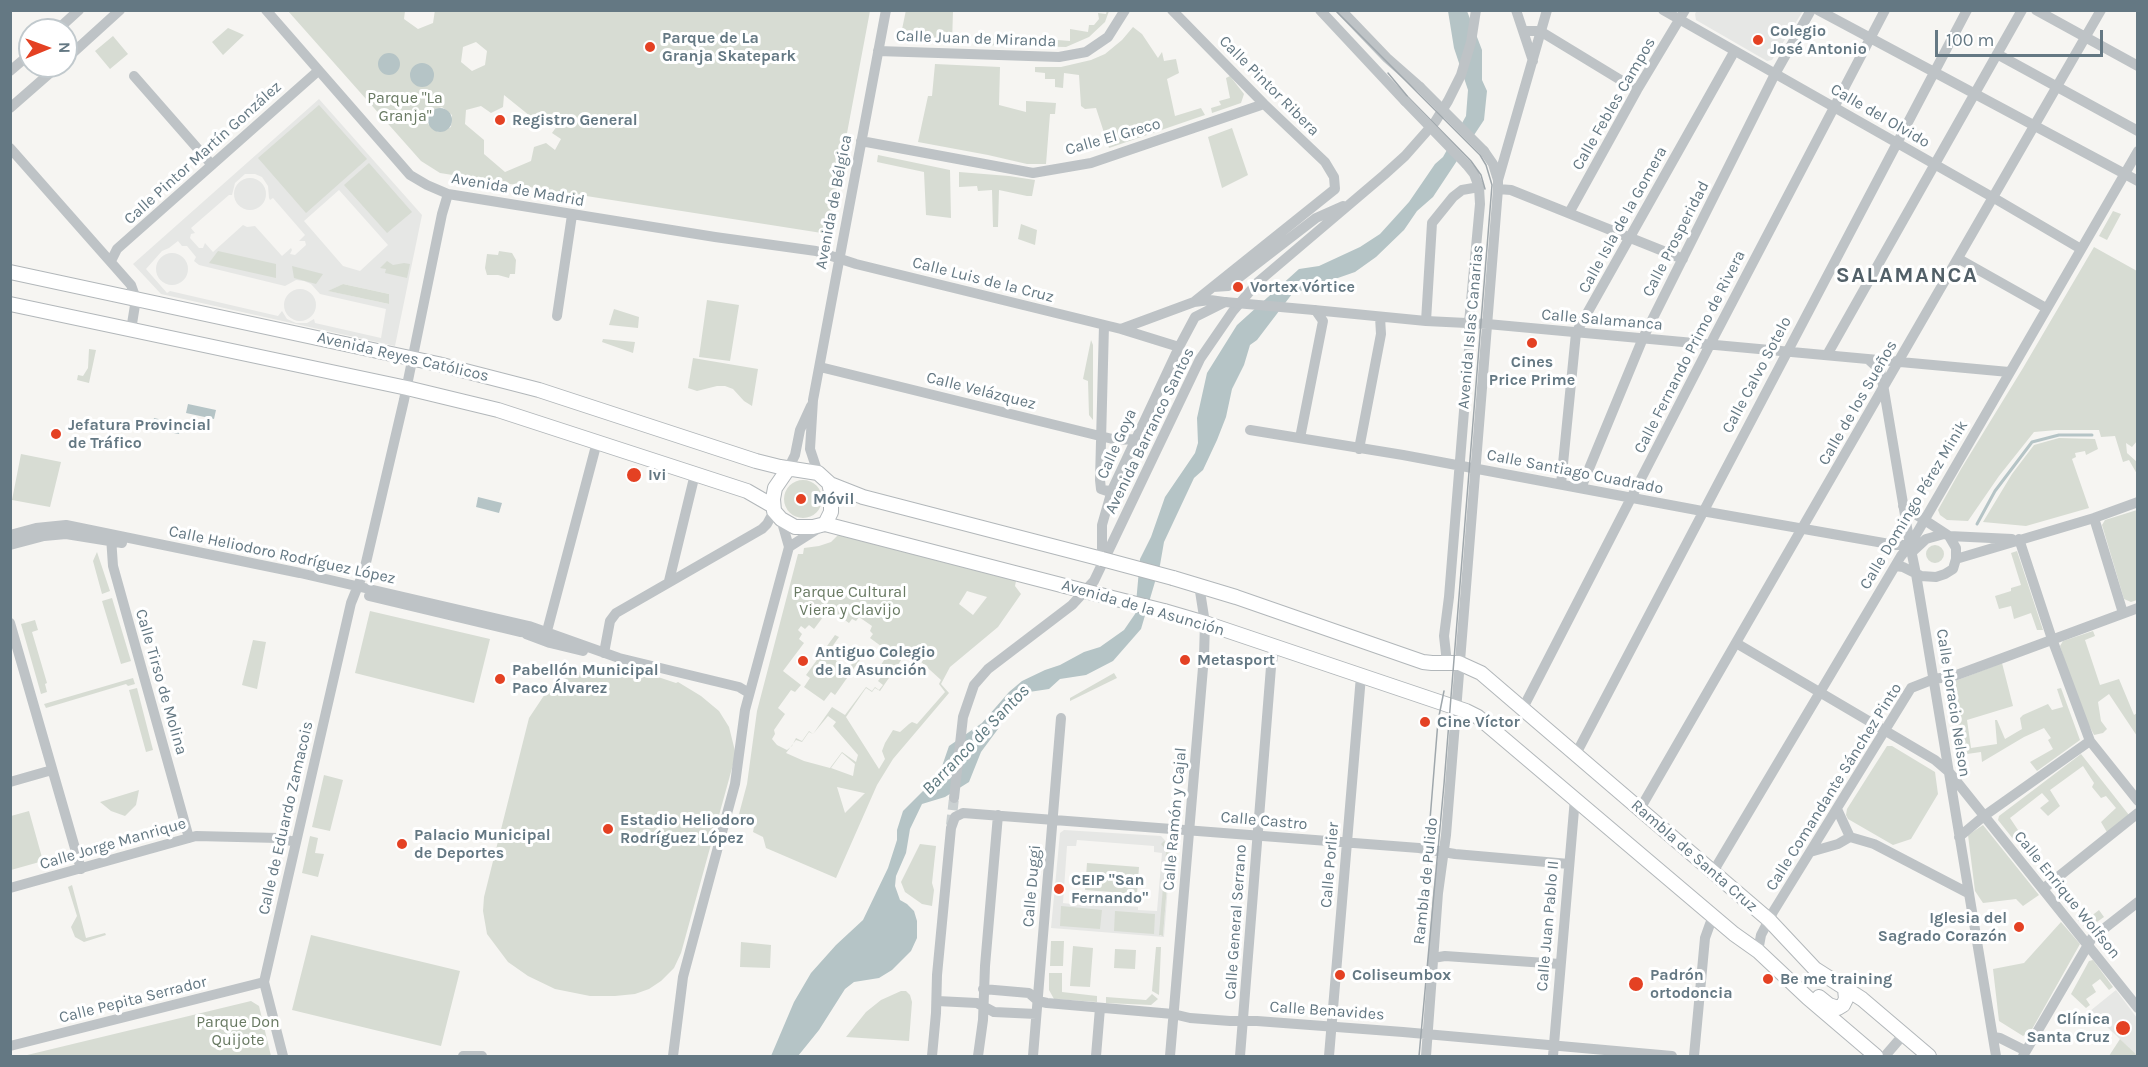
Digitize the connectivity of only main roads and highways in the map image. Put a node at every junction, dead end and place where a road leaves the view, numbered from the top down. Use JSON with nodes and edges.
{"nodes":[{"id":1,"x":10,"y":272,"type":"edge"},
{"id":2,"x":10,"y":304,"type":"edge"},
{"id":3,"x":788,"y":469,"type":"junction"},
{"id":4,"x":830,"y":484,"type":"junction"},
{"id":5,"x":776,"y":512,"type":"junction"},
{"id":6,"x":825,"y":524,"type":"junction"},
{"id":7,"x":1456,"y":708,"type":"joint"},
{"id":8,"x":1794,"y":984,"type":"junction"},
{"id":9,"x":1845,"y":989,"type":"junction"},
{"id":10,"x":1866,"y":1051,"type":"edge"},
{"id":11,"x":1876,"y":1056,"type":"edge"},
{"id":12,"x":1929,"y":1056,"type":"edge"}],
"edges":[{"from":1,"to":3,"type":"main road","name":"Avenida Reyes Católicos"},
{"from":2,"to":5,"type":"main road","name":"Avenida Reyes Católicos"},
{"from":3,"to":4,"type":"main road"},
{"from":3,"to":5,"type":"main road"},
{"from":4,"to":6,"type":"main road"},
{"from":4,"to":9,"type":"main road","name":"Rambla de Santa Cruz","bridge":true},
{"from":5,"to":6,"type":"main road"},
{"from":6,"to":7,"type":"main road","name":"Avenida de la Asunción","bridge":true},
{"from":7,"to":8,"type":"main road","name":"Rambla de Santa Cruz"},
{"from":8,"to":9,"type":"main road"},
{"from":8,"to":10,"type":"main road","name":"Rambla de Santa Cruz"},
{"from":9,"to":12,"type":"main road","name":"Rambla de Santa Cruz"},
{"from":10,"to":11,"type":"main road","name":"Rambla de Santa Cruz"}]}
